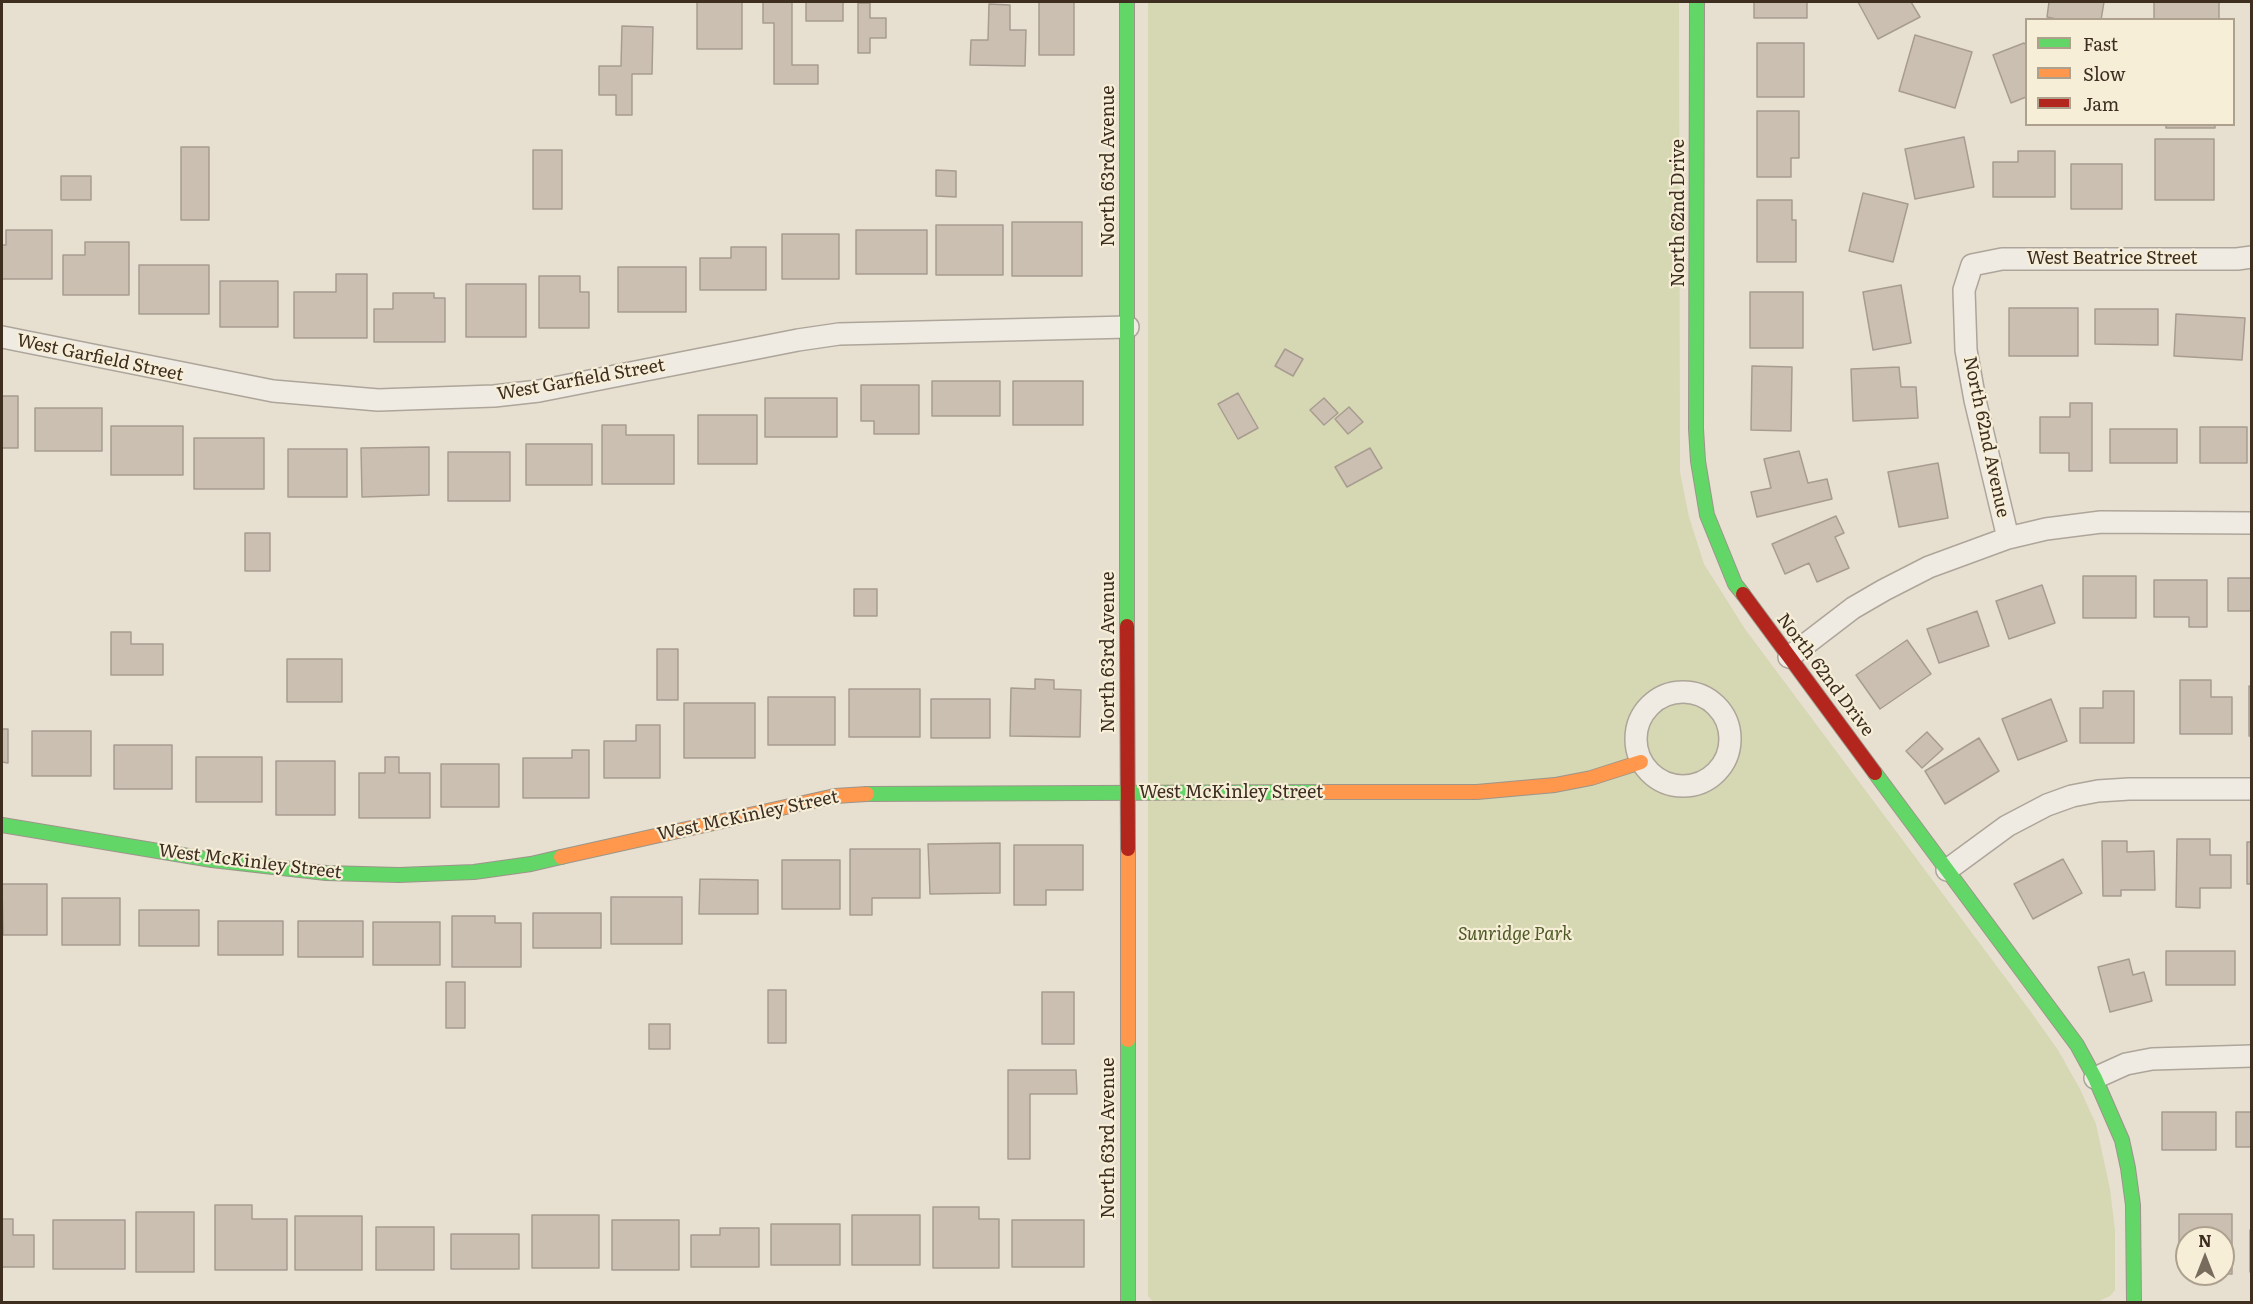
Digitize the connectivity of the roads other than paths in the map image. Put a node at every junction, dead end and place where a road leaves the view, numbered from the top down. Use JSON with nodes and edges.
{"nodes":[{"id":1,"x":1127,"y":2,"type":"edge"},
{"id":2,"x":1697,"y":2,"type":"edge"},
{"id":3,"x":2252,"y":257,"type":"edge"},
{"id":4,"x":1972,"y":265,"type":"joint"},
{"id":5,"x":1128,"y":327,"type":"junction"},
{"id":6,"x":2,"y":337,"type":"edge"},
{"id":7,"x":2252,"y":523,"type":"edge"},
{"id":8,"x":2008,"y":538,"type":"junction"},
{"id":9,"x":1789,"y":657,"type":"junction"},
{"id":10,"x":1641,"y":762,"type":"junction"},
{"id":11,"x":2252,"y":789,"type":"edge"},
{"id":12,"x":1127,"y":794,"type":"junction"},
{"id":13,"x":2,"y":825,"type":"edge"},
{"id":14,"x":1947,"y":870,"type":"junction"},
{"id":15,"x":2252,"y":1056,"type":"edge"},
{"id":16,"x":2095,"y":1078,"type":"junction"},
{"id":17,"x":1128,"y":1302,"type":"edge"},
{"id":18,"x":2134,"y":1302,"type":"edge"}],
"edges":[{"from":1,"to":5,"type":"street","name":"North 63rd Avenue"},
{"from":2,"to":9,"type":"street","name":"North 62nd Drive"},
{"from":3,"to":4,"type":"street","name":"West Beatrice Street"},
{"from":4,"to":8,"type":"street","name":"North 62nd Avenue"},
{"from":5,"to":6,"type":"street","name":"West Garfield Street"},
{"from":5,"to":12,"type":"street","name":"North 63rd Avenue"},
{"from":7,"to":8,"type":"street"},
{"from":8,"to":9,"type":"street"},
{"from":9,"to":14,"type":"street","name":"North 62nd Drive"},
{"from":10,"to":10,"type":"street"},
{"from":10,"to":12,"type":"street","name":"West McKinley Street"},
{"from":11,"to":14,"type":"street"},
{"from":12,"to":13,"type":"street","name":"West McKinley Street"},
{"from":12,"to":17,"type":"street","name":"North 63rd Avenue"},
{"from":14,"to":16,"type":"street","name":"North 62nd Drive"},
{"from":15,"to":16,"type":"street"},
{"from":16,"to":18,"type":"street","name":"North 62nd Drive"}]}
